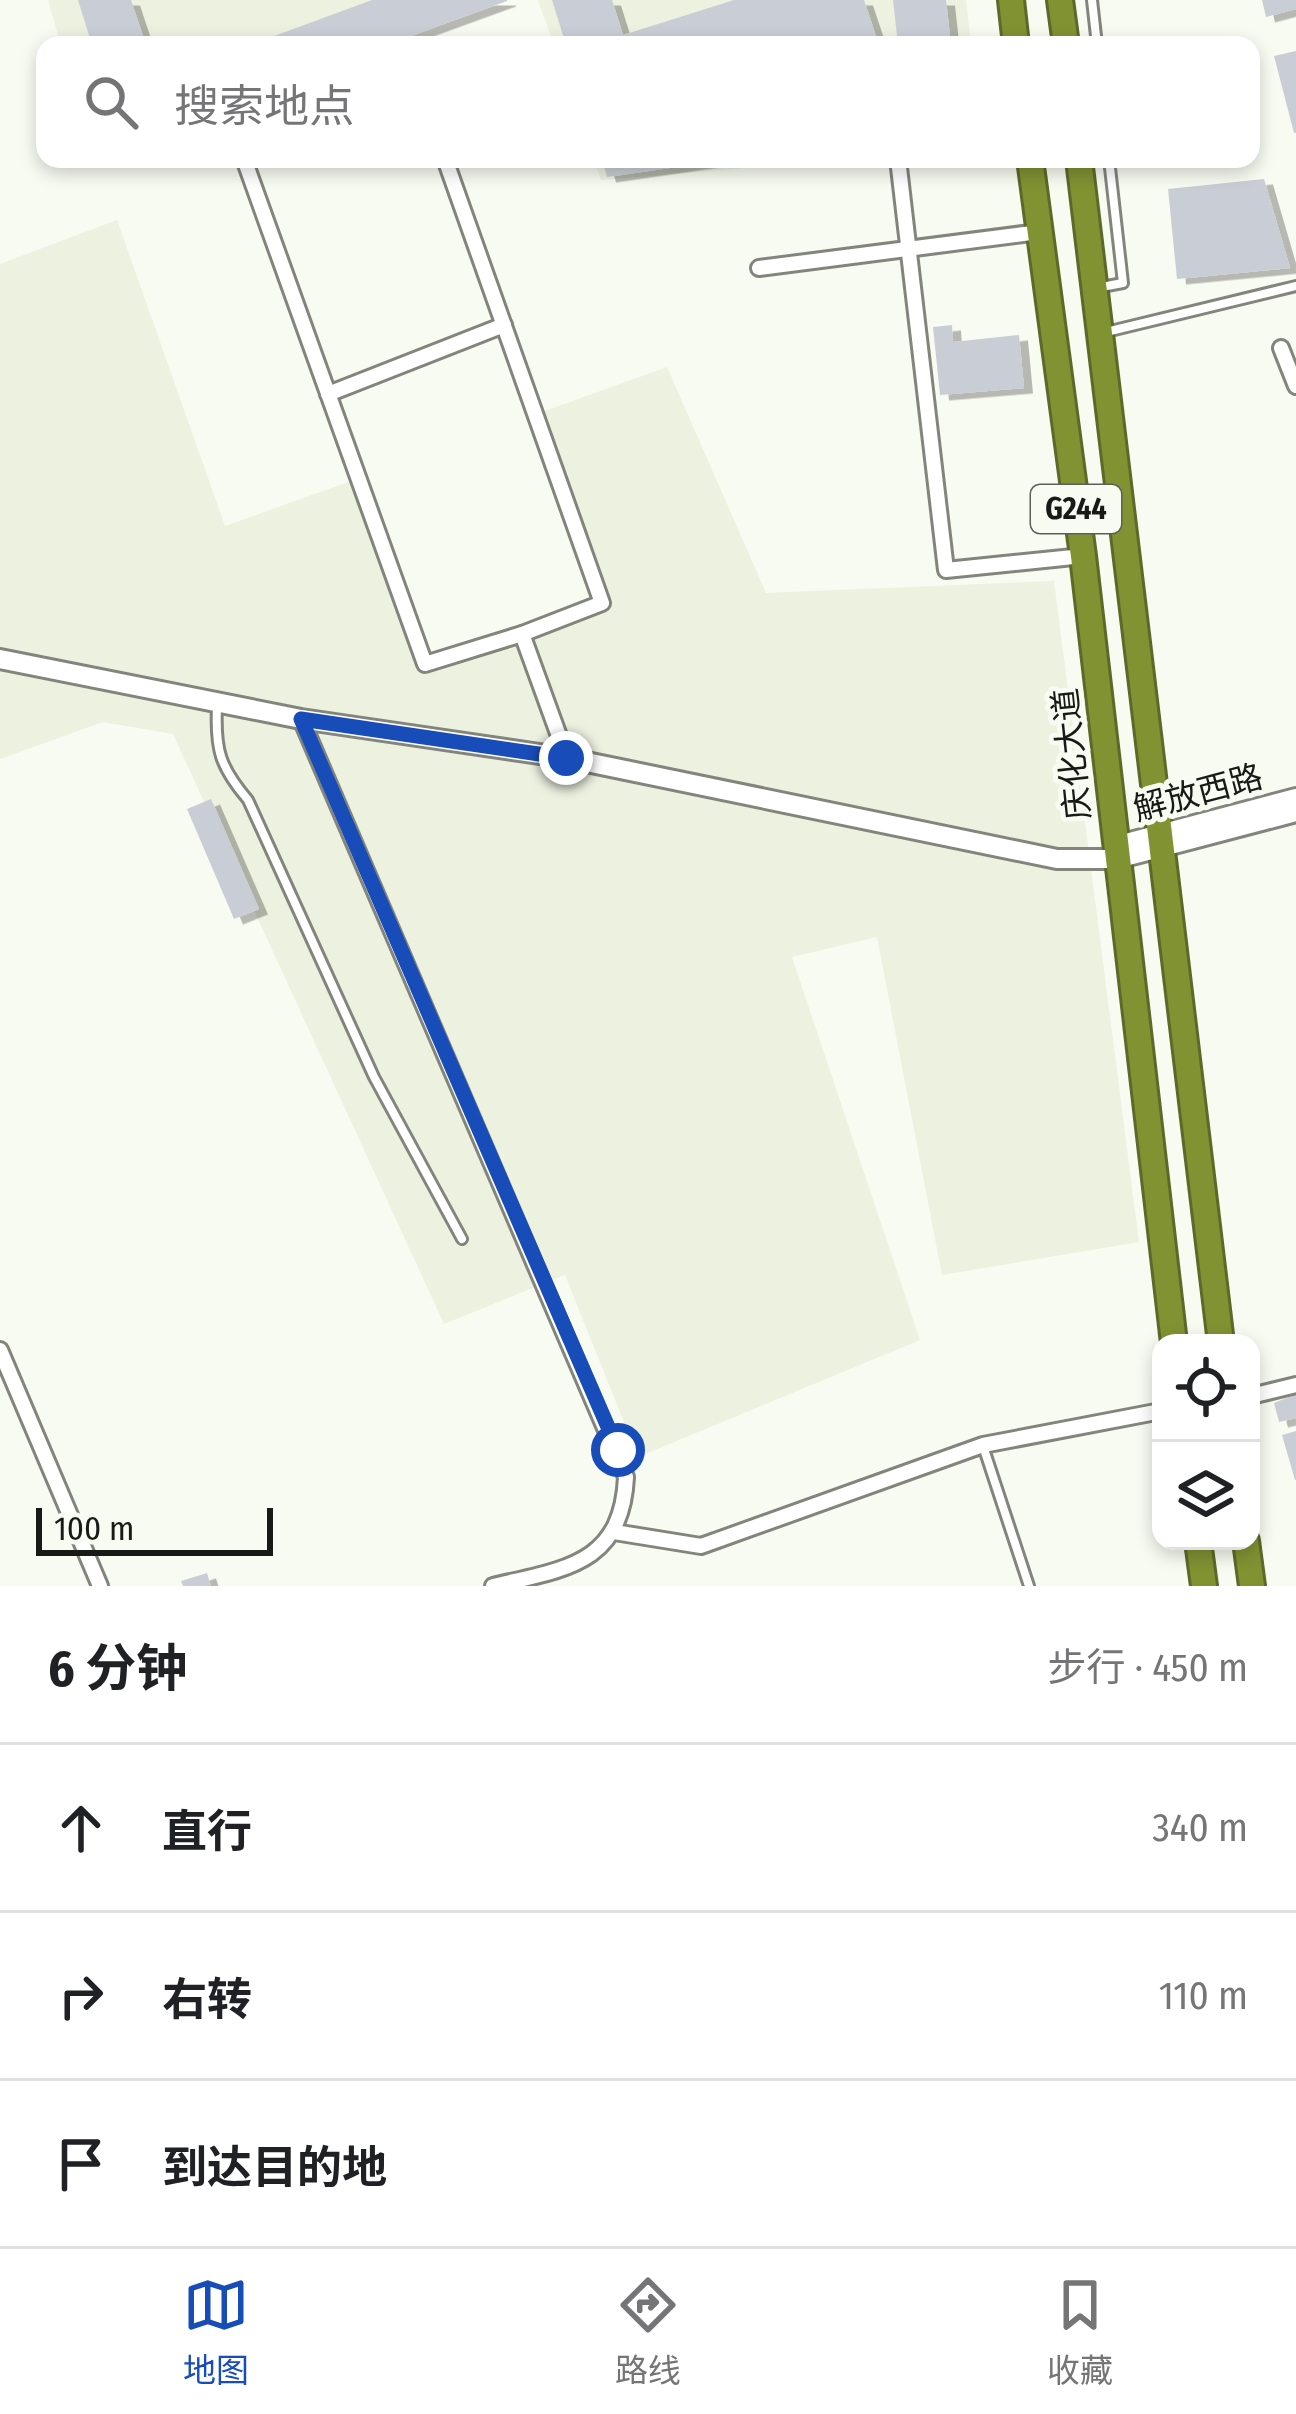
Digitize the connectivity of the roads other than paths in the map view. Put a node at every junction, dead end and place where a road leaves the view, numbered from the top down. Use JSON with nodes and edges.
{"nodes":[{"id":1,"x":1011,"y":0,"type":"edge"},
{"id":2,"x":1060,"y":0,"type":"edge"},
{"id":3,"x":1092,"y":0,"type":"edge"},
{"id":4,"x":1015,"y":36,"type":"edge"},
{"id":5,"x":1065,"y":36,"type":"edge"},
{"id":6,"x":1096,"y":36,"type":"edge"},
{"id":7,"x":247,"y":168,"type":"edge"},
{"id":8,"x":449,"y":168,"type":"edge"},
{"id":9,"x":899,"y":168,"type":"edge"},
{"id":10,"x":1031,"y":168,"type":"edge"},
{"id":11,"x":1080,"y":168,"type":"edge"},
{"id":12,"x":1110,"y":168,"type":"edge"},
{"id":13,"x":1039,"y":232,"type":"junction"},
{"id":14,"x":909,"y":250,"type":"junction"},
{"id":15,"x":760,"y":268,"type":"dead end"},
{"id":16,"x":1296,"y":286,"type":"edge"},
{"id":17,"x":1095,"y":288,"type":"junction"},
{"id":18,"x":504,"y":325,"type":"junction"},
{"id":19,"x":1100,"y":333,"type":"junction"},
{"id":20,"x":1281,"y":348,"type":"dead end"},
{"id":21,"x":1296,"y":386,"type":"edge"},
{"id":22,"x":328,"y":394,"type":"junction"},
{"id":23,"x":1082,"y":556,"type":"junction"},
{"id":24,"x":522,"y":634,"type":"junction"},
{"id":25,"x":0,"y":659,"type":"edge"},
{"id":26,"x":218,"y":703,"type":"junction"},
{"id":27,"x":301,"y":719,"type":"junction"},
{"id":28,"x":566,"y":758,"type":"junction"},
{"id":29,"x":1296,"y":798,"type":"edge"},
{"id":30,"x":1296,"y":812,"type":"edge"},
{"id":31,"x":1161,"y":841,"type":"junction"},
{"id":32,"x":1116,"y":852,"type":"junction"},
{"id":33,"x":463,"y":1239,"type":"dead end"},
{"id":34,"x":1173,"y":1334,"type":"edge"},
{"id":35,"x":1220,"y":1334,"type":"edge"},
{"id":36,"x":0,"y":1350,"type":"edge"},
{"id":37,"x":1296,"y":1385,"type":"edge"},
{"id":38,"x":1260,"y":1394,"type":"edge"},
{"id":39,"x":1152,"y":1413,"type":"edge"},
{"id":40,"x":983,"y":1445,"type":"junction"},
{"id":41,"x":614,"y":1532,"type":"junction"},
{"id":42,"x":1199,"y":1550,"type":"edge"},
{"id":43,"x":1247,"y":1550,"type":"edge"},
{"id":44,"x":100,"y":1586,"type":"edge"},
{"id":45,"x":493,"y":1586,"type":"edge"},
{"id":46,"x":1029,"y":1586,"type":"edge"},
{"id":47,"x":1204,"y":1586,"type":"edge"},
{"id":48,"x":1252,"y":1586,"type":"edge"}],
"edges":[{"from":1,"to":4,"type":"highway"},
{"from":2,"to":5,"type":"highway"},
{"from":3,"to":6,"type":"lane"},
{"from":7,"to":22,"type":"street"},
{"from":8,"to":18,"type":"street"},
{"from":9,"to":14,"type":"street"},
{"from":10,"to":13,"type":"highway","name":"庆化大道","number":"G244"},
{"from":11,"to":17,"type":"highway","number":"G244"},
{"from":12,"to":17,"type":"lane"},
{"from":13,"to":14,"type":"street"},
{"from":13,"to":23,"type":"highway","name":"庆化大道","number":"G244"},
{"from":14,"to":15,"type":"street"},
{"from":14,"to":23,"type":"street"},
{"from":16,"to":19,"type":"lane"},
{"from":17,"to":19,"type":"highway","number":"G244"},
{"from":18,"to":22,"type":"street"},
{"from":18,"to":24,"type":"street"},
{"from":19,"to":31,"type":"highway","number":"G244"},
{"from":20,"to":21,"type":"street"},
{"from":22,"to":24,"type":"street"},
{"from":23,"to":32,"type":"highway","name":"庆化大道","number":"G244"},
{"from":24,"to":28,"type":"street"},
{"from":25,"to":26,"type":"street","name":"解放西路"},
{"from":26,"to":27,"type":"street","name":"解放西路"},
{"from":26,"to":33,"type":"lane"},
{"from":27,"to":28,"type":"street","name":"解放西路"},
{"from":27,"to":41,"type":"street"},
{"from":28,"to":32,"type":"street","name":"解放西路"},
{"from":29,"to":31,"type":"street","name":"解放西路"},
{"from":30,"to":31,"type":"street","name":"解放西路"},
{"from":31,"to":32,"type":"street","name":"解放西路"},
{"from":31,"to":35,"type":"highway","number":"G244"},
{"from":32,"to":34,"type":"highway","name":"庆化大道","number":"G244"},
{"from":36,"to":44,"type":"street"},
{"from":37,"to":38,"type":"street"},
{"from":39,"to":40,"type":"street"},
{"from":40,"to":41,"type":"street"},
{"from":40,"to":46,"type":"lane"},
{"from":41,"to":45,"type":"street"},
{"from":42,"to":47,"type":"highway"},
{"from":43,"to":48,"type":"highway"}]}
